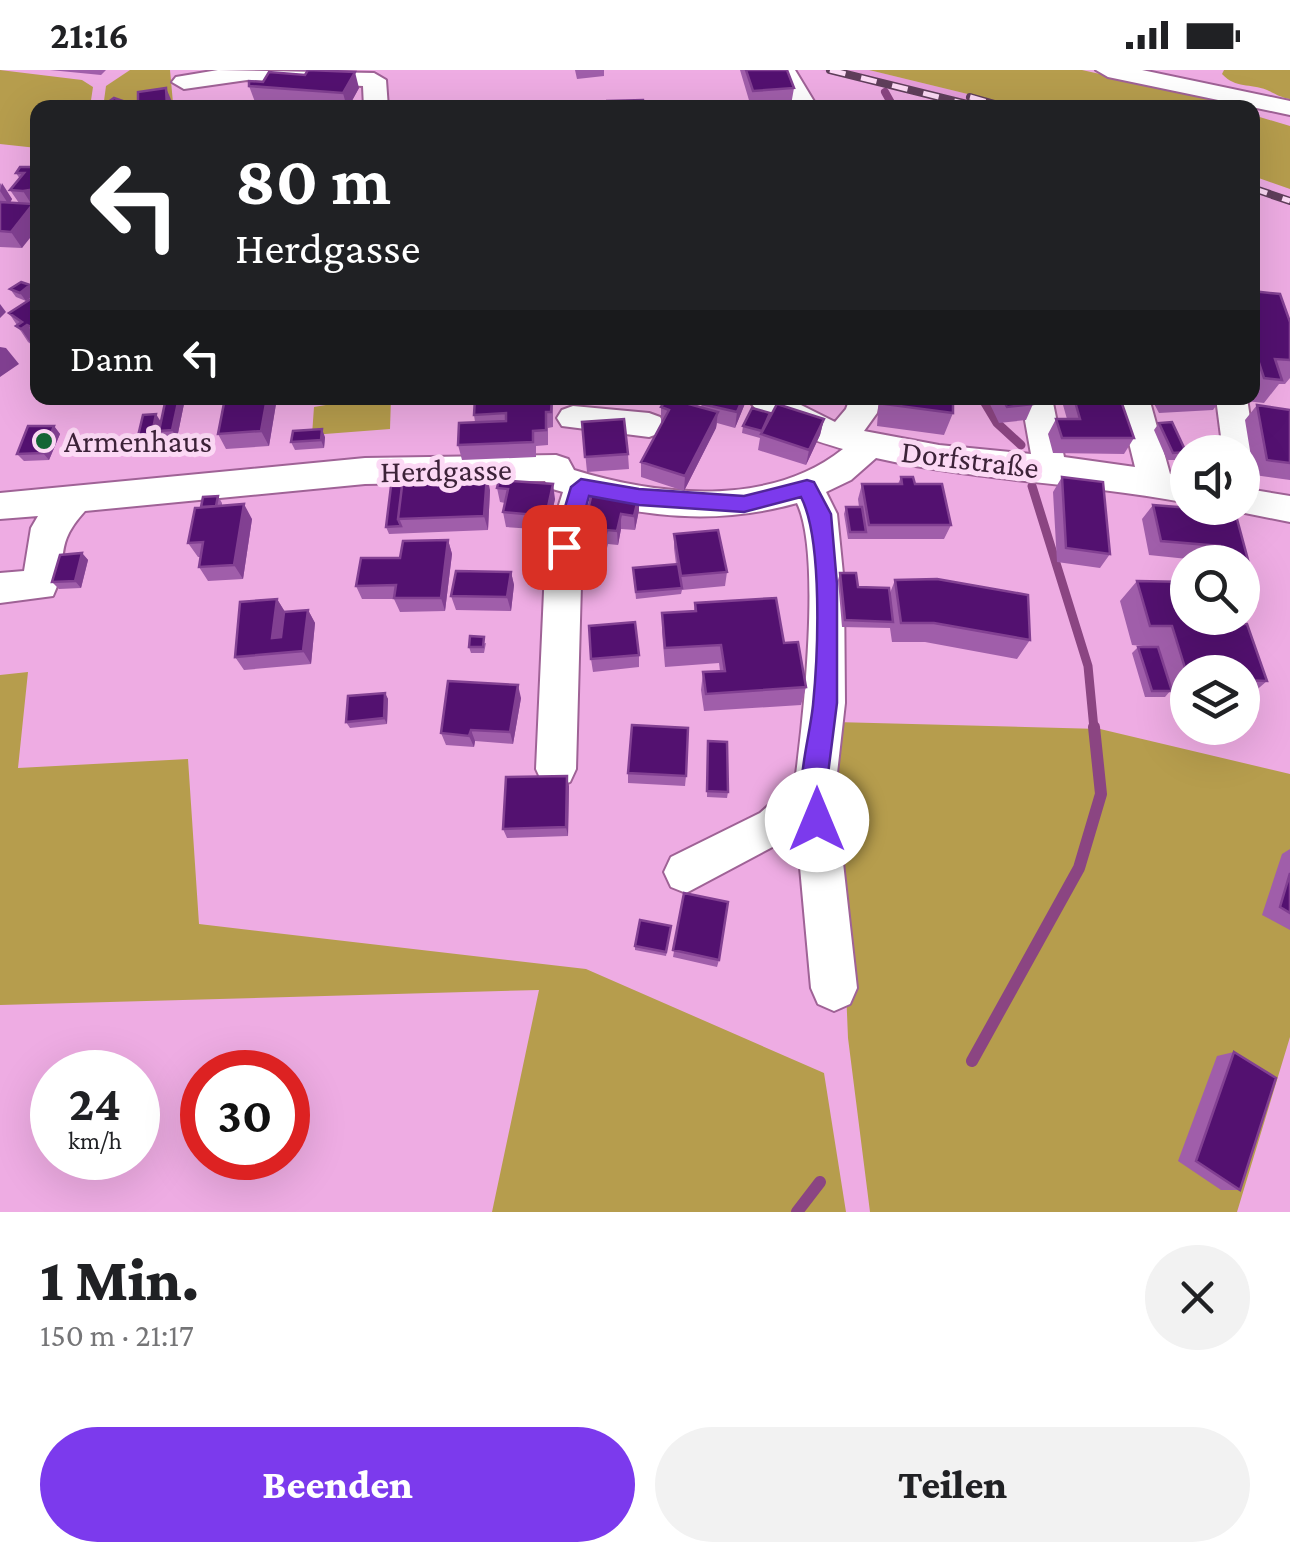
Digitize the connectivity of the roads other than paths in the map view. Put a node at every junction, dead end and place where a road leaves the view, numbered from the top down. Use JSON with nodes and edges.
{"nodes":[{"id":1,"x":1108,"y":70,"type":"edge"},
{"id":2,"x":348,"y":74,"type":"edge"},
{"id":3,"x":788,"y":75,"type":"edge"},
{"id":4,"x":183,"y":76,"type":"edge"},
{"id":5,"x":375,"y":100,"type":"edge"},
{"id":6,"x":802,"y":100,"type":"edge"},
{"id":7,"x":1252,"y":100,"type":"edge"},
{"id":8,"x":1260,"y":102,"type":"edge"},
{"id":9,"x":1290,"y":108,"type":"edge"},
{"id":10,"x":774,"y":405,"type":"edge"},
{"id":11,"x":863,"y":405,"type":"edge"},
{"id":12,"x":1038,"y":405,"type":"edge"},
{"id":13,"x":1137,"y":405,"type":"edge"},
{"id":14,"x":1232,"y":405,"type":"edge"},
{"id":15,"x":573,"y":408,"type":"edge"},
{"id":16,"x":649,"y":425,"type":"dead end"},
{"id":17,"x":1237,"y":435,"type":"edge"},
{"id":18,"x":855,"y":441,"type":"junction"},
{"id":19,"x":1050,"y":468,"type":"junction"},
{"id":20,"x":568,"y":478,"type":"junction"},
{"id":21,"x":1170,"y":482,"type":"edge"},
{"id":22,"x":1170,"y":487,"type":"edge"},
{"id":23,"x":807,"y":488,"type":"junction"},
{"id":24,"x":75,"y":499,"type":"junction"},
{"id":25,"x":1260,"y":504,"type":"edge"},
{"id":26,"x":0,"y":506,"type":"edge"},
{"id":27,"x":1290,"y":509,"type":"edge"},
{"id":28,"x":0,"y":588,"type":"edge"},
{"id":29,"x":556,"y":769,"type":"dead end"},
{"id":30,"x":814,"y":790,"type":"junction"},
{"id":31,"x":686,"y":872,"type":"dead end"},
{"id":32,"x":834,"y":988,"type":"dead end"}],
"edges":[{"from":1,"to":7,"type":"street"},
{"from":2,"to":4,"type":"street"},
{"from":2,"to":5,"type":"street"},
{"from":3,"to":6,"type":"street"},
{"from":8,"to":9,"type":"street"},
{"from":10,"to":18,"type":"street","name":"Dorfstraße"},
{"from":11,"to":18,"type":"street"},
{"from":12,"to":19,"type":"street"},
{"from":13,"to":21,"type":"street"},
{"from":14,"to":17,"type":"street"},
{"from":15,"to":16,"type":"street"},
{"from":15,"to":20,"type":"street"},
{"from":18,"to":19,"type":"street","name":"Dorfstraße"},
{"from":18,"to":23,"type":"street","name":"Herdgasse"},
{"from":19,"to":22,"type":"street","name":"Dorfstraße"},
{"from":20,"to":23,"type":"street","name":"Herdgasse"},
{"from":20,"to":24,"type":"street","name":"Herdgasse"},
{"from":20,"to":29,"type":"street"},
{"from":23,"to":30,"type":"street"},
{"from":24,"to":26,"type":"street","name":"Herdgasse"},
{"from":24,"to":28,"type":"street"},
{"from":25,"to":27,"type":"street"},
{"from":30,"to":31,"type":"street"},
{"from":30,"to":32,"type":"street"}]}
